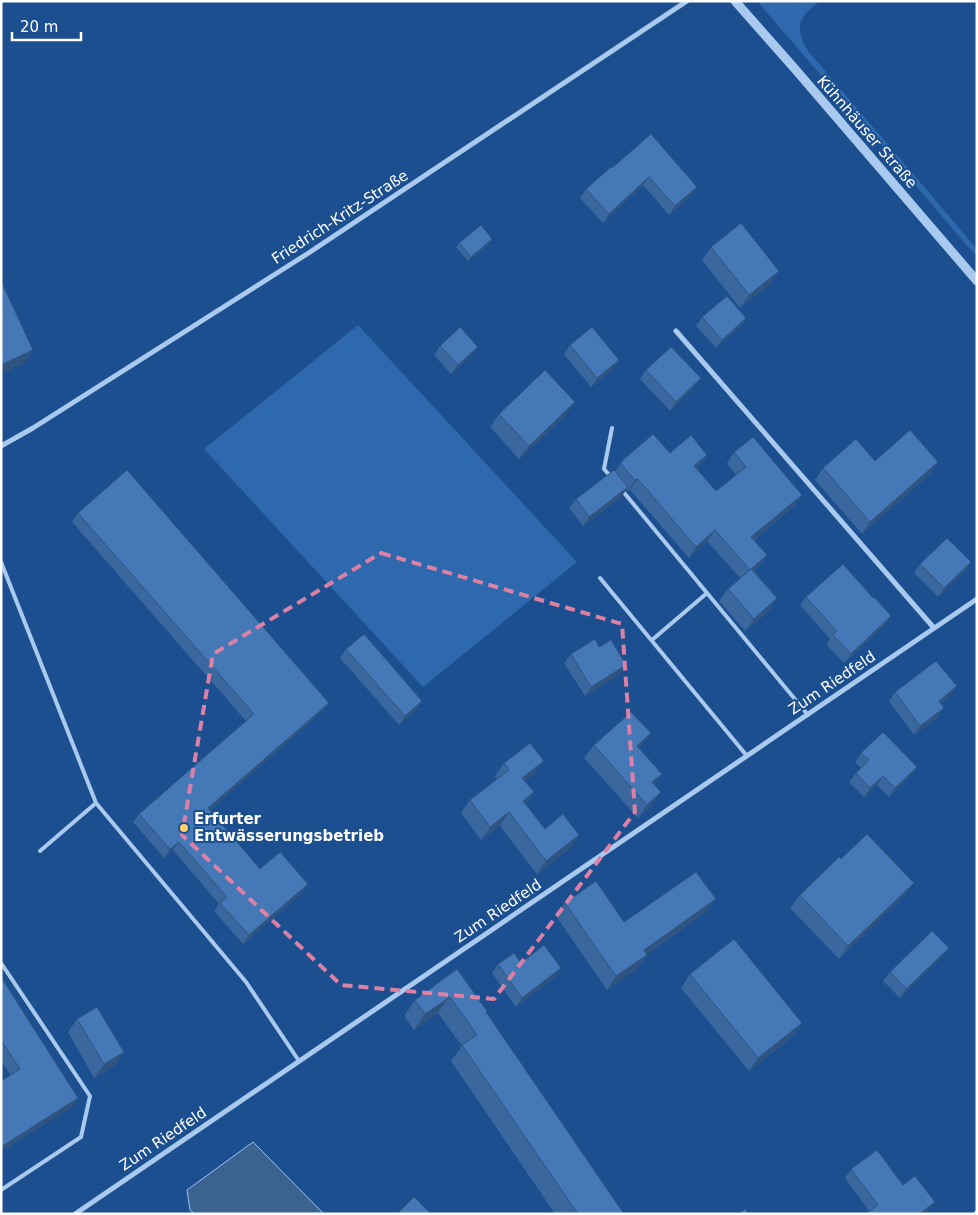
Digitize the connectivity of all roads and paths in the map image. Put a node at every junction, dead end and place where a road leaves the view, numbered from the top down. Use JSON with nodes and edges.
{"nodes":[{"id":1,"x":687,"y":1,"type":"edge"},
{"id":2,"x":735,"y":1,"type":"edge"},
{"id":3,"x":977,"y":281,"type":"edge"},
{"id":4,"x":676,"y":331,"type":"dead end"},
{"id":5,"x":612,"y":428,"type":"dead end"},
{"id":6,"x":1,"y":446,"type":"edge"},
{"id":7,"x":1,"y":562,"type":"edge"},
{"id":8,"x":600,"y":578,"type":"dead end"},
{"id":9,"x":707,"y":593,"type":"junction"},
{"id":10,"x":977,"y":599,"type":"edge"},
{"id":11,"x":934,"y":628,"type":"junction"},
{"id":12,"x":652,"y":640,"type":"junction"},
{"id":13,"x":808,"y":715,"type":"junction"},
{"id":14,"x":747,"y":756,"type":"junction"},
{"id":15,"x":96,"y":803,"type":"junction"},
{"id":16,"x":40,"y":851,"type":"dead end"},
{"id":17,"x":1,"y":962,"type":"edge"},
{"id":18,"x":298,"y":1062,"type":"junction"},
{"id":19,"x":1,"y":1190,"type":"edge"},
{"id":20,"x":75,"y":1214,"type":"edge"}],
"edges":[{"from":1,"to":6,"type":"street","name":"Friedrich-Kritz-Straße"},
{"from":2,"to":3,"type":"street","name":"Kühnhäuser Straße"},
{"from":4,"to":11,"type":"street"},
{"from":5,"to":9,"type":"lane"},
{"from":7,"to":15,"type":"lane"},
{"from":8,"to":12,"type":"lane"},
{"from":9,"to":12,"type":"lane"},
{"from":9,"to":13,"type":"lane"},
{"from":10,"to":11,"type":"street","name":"Zum Riedfeld"},
{"from":11,"to":13,"type":"street","name":"Zum Riedfeld"},
{"from":12,"to":14,"type":"lane"},
{"from":13,"to":14,"type":"street","name":"Zum Riedfeld"},
{"from":14,"to":18,"type":"street","name":"Zum Riedfeld"},
{"from":15,"to":16,"type":"lane"},
{"from":15,"to":18,"type":"lane"},
{"from":17,"to":19,"type":"lane"},
{"from":18,"to":20,"type":"street","name":"Zum Riedfeld"}]}
